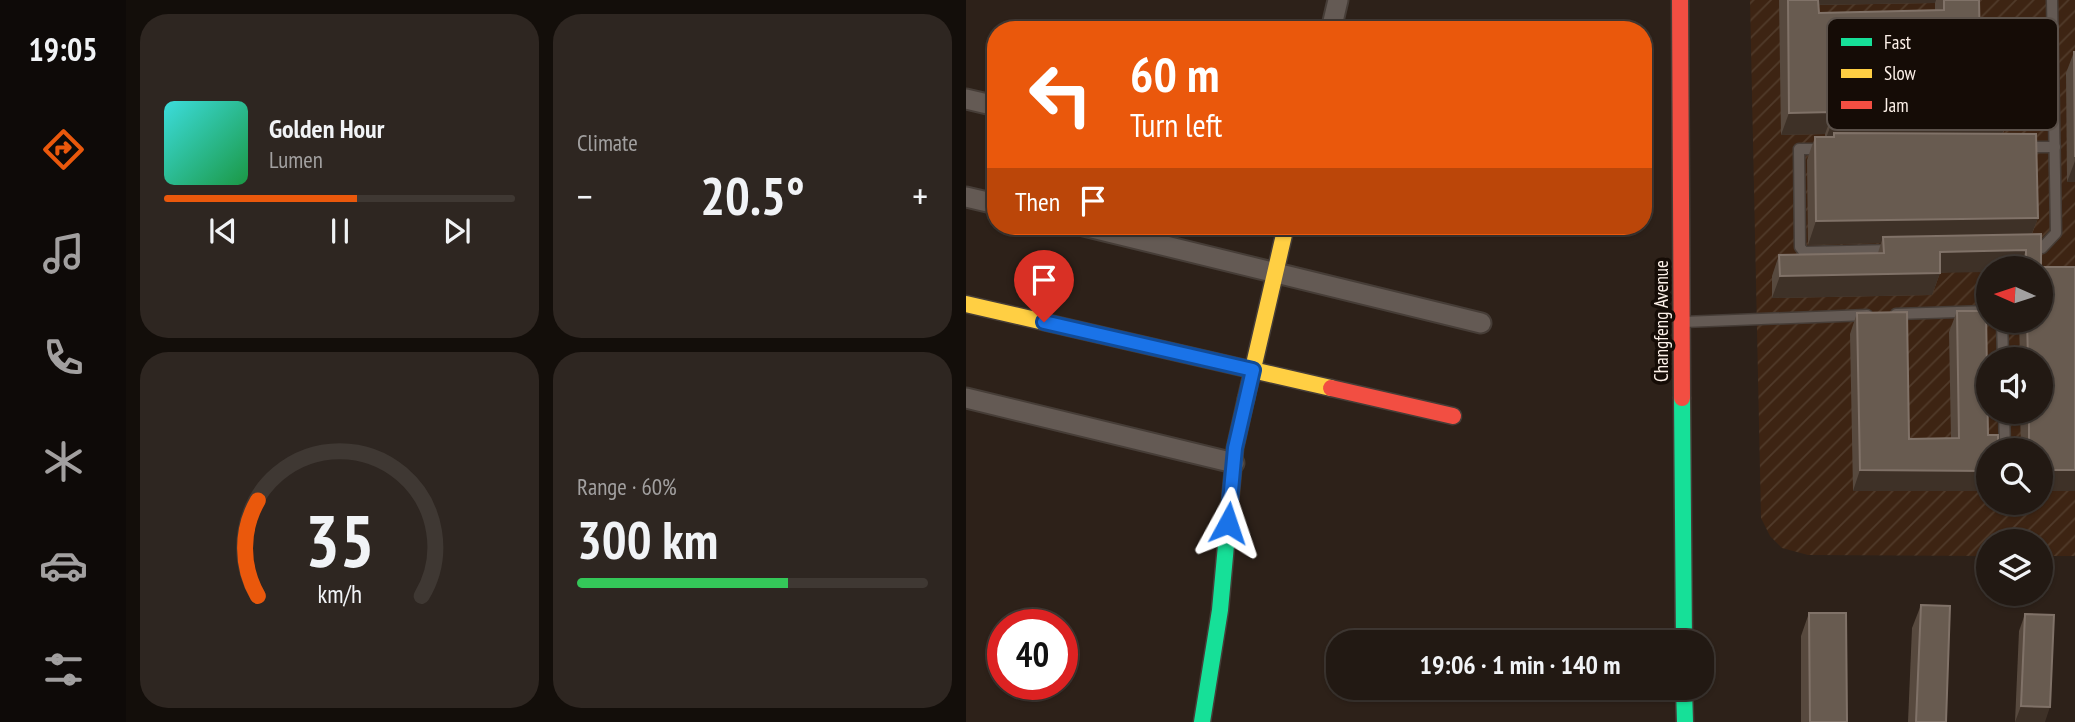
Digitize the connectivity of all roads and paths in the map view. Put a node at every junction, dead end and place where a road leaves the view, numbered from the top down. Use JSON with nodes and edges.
{"nodes":[{"id":1,"x":1338,"y":0,"type":"edge"},
{"id":2,"x":1680,"y":0,"type":"edge"},
{"id":3,"x":2052,"y":0,"type":"edge"},
{"id":4,"x":2052,"y":18,"type":"edge"},
{"id":5,"x":1333,"y":21,"type":"edge"},
{"id":6,"x":966,"y":99,"type":"edge"},
{"id":7,"x":987,"y":104,"type":"edge"},
{"id":8,"x":2054,"y":130,"type":"edge"},
{"id":9,"x":2014,"y":147,"type":"edge"},
{"id":10,"x":2054,"y":147,"type":"junction"},
{"id":11,"x":1839,"y":149,"type":"edge"},
{"id":12,"x":966,"y":197,"type":"edge"},
{"id":13,"x":987,"y":202,"type":"edge"},
{"id":14,"x":1121,"y":235,"type":"edge"},
{"id":15,"x":1284,"y":235,"type":"edge"},
{"id":16,"x":2014,"y":248,"type":"edge"},
{"id":17,"x":1902,"y":250,"type":"edge"},
{"id":18,"x":1276,"y":273,"type":"junction"},
{"id":19,"x":966,"y":304,"type":"edge"},
{"id":20,"x":1976,"y":311,"type":"edge"},
{"id":21,"x":1877,"y":315,"type":"edge"},
{"id":22,"x":1891,"y":315,"type":"edge"},
{"id":23,"x":1682,"y":322,"type":"junction"},
{"id":24,"x":1481,"y":323,"type":"dead end"},
{"id":25,"x":1253,"y":370,"type":"junction"},
{"id":26,"x":966,"y":398,"type":"edge"},
{"id":27,"x":1453,"y":416,"type":"dead end"},
{"id":28,"x":1234,"y":463,"type":"junction"},
{"id":29,"x":1684,"y":630,"type":"edge"},
{"id":30,"x":1684,"y":700,"type":"edge"},
{"id":31,"x":1202,"y":722,"type":"edge"},
{"id":32,"x":1685,"y":722,"type":"edge"}],
"edges":[{"from":1,"to":5,"type":"street"},
{"from":2,"to":23,"type":"street","name":"Changfeng Avenue"},
{"from":3,"to":4,"type":"lane"},
{"from":6,"to":7,"type":"street"},
{"from":8,"to":10,"type":"lane"},
{"from":9,"to":10,"type":"lane"},
{"from":10,"to":16,"type":"lane"},
{"from":11,"to":17,"type":"lane"},
{"from":12,"to":13,"type":"street"},
{"from":14,"to":18,"type":"street"},
{"from":15,"to":18,"type":"street"},
{"from":18,"to":24,"type":"street"},
{"from":18,"to":25,"type":"street"},
{"from":19,"to":25,"type":"street"},
{"from":20,"to":22,"type":"lane"},
{"from":21,"to":23,"type":"lane"},
{"from":23,"to":29,"type":"street","name":"Changfeng Avenue"},
{"from":25,"to":27,"type":"street"},
{"from":25,"to":28,"type":"street"},
{"from":26,"to":28,"type":"street"},
{"from":28,"to":31,"type":"street"},
{"from":30,"to":32,"type":"street"}]}
